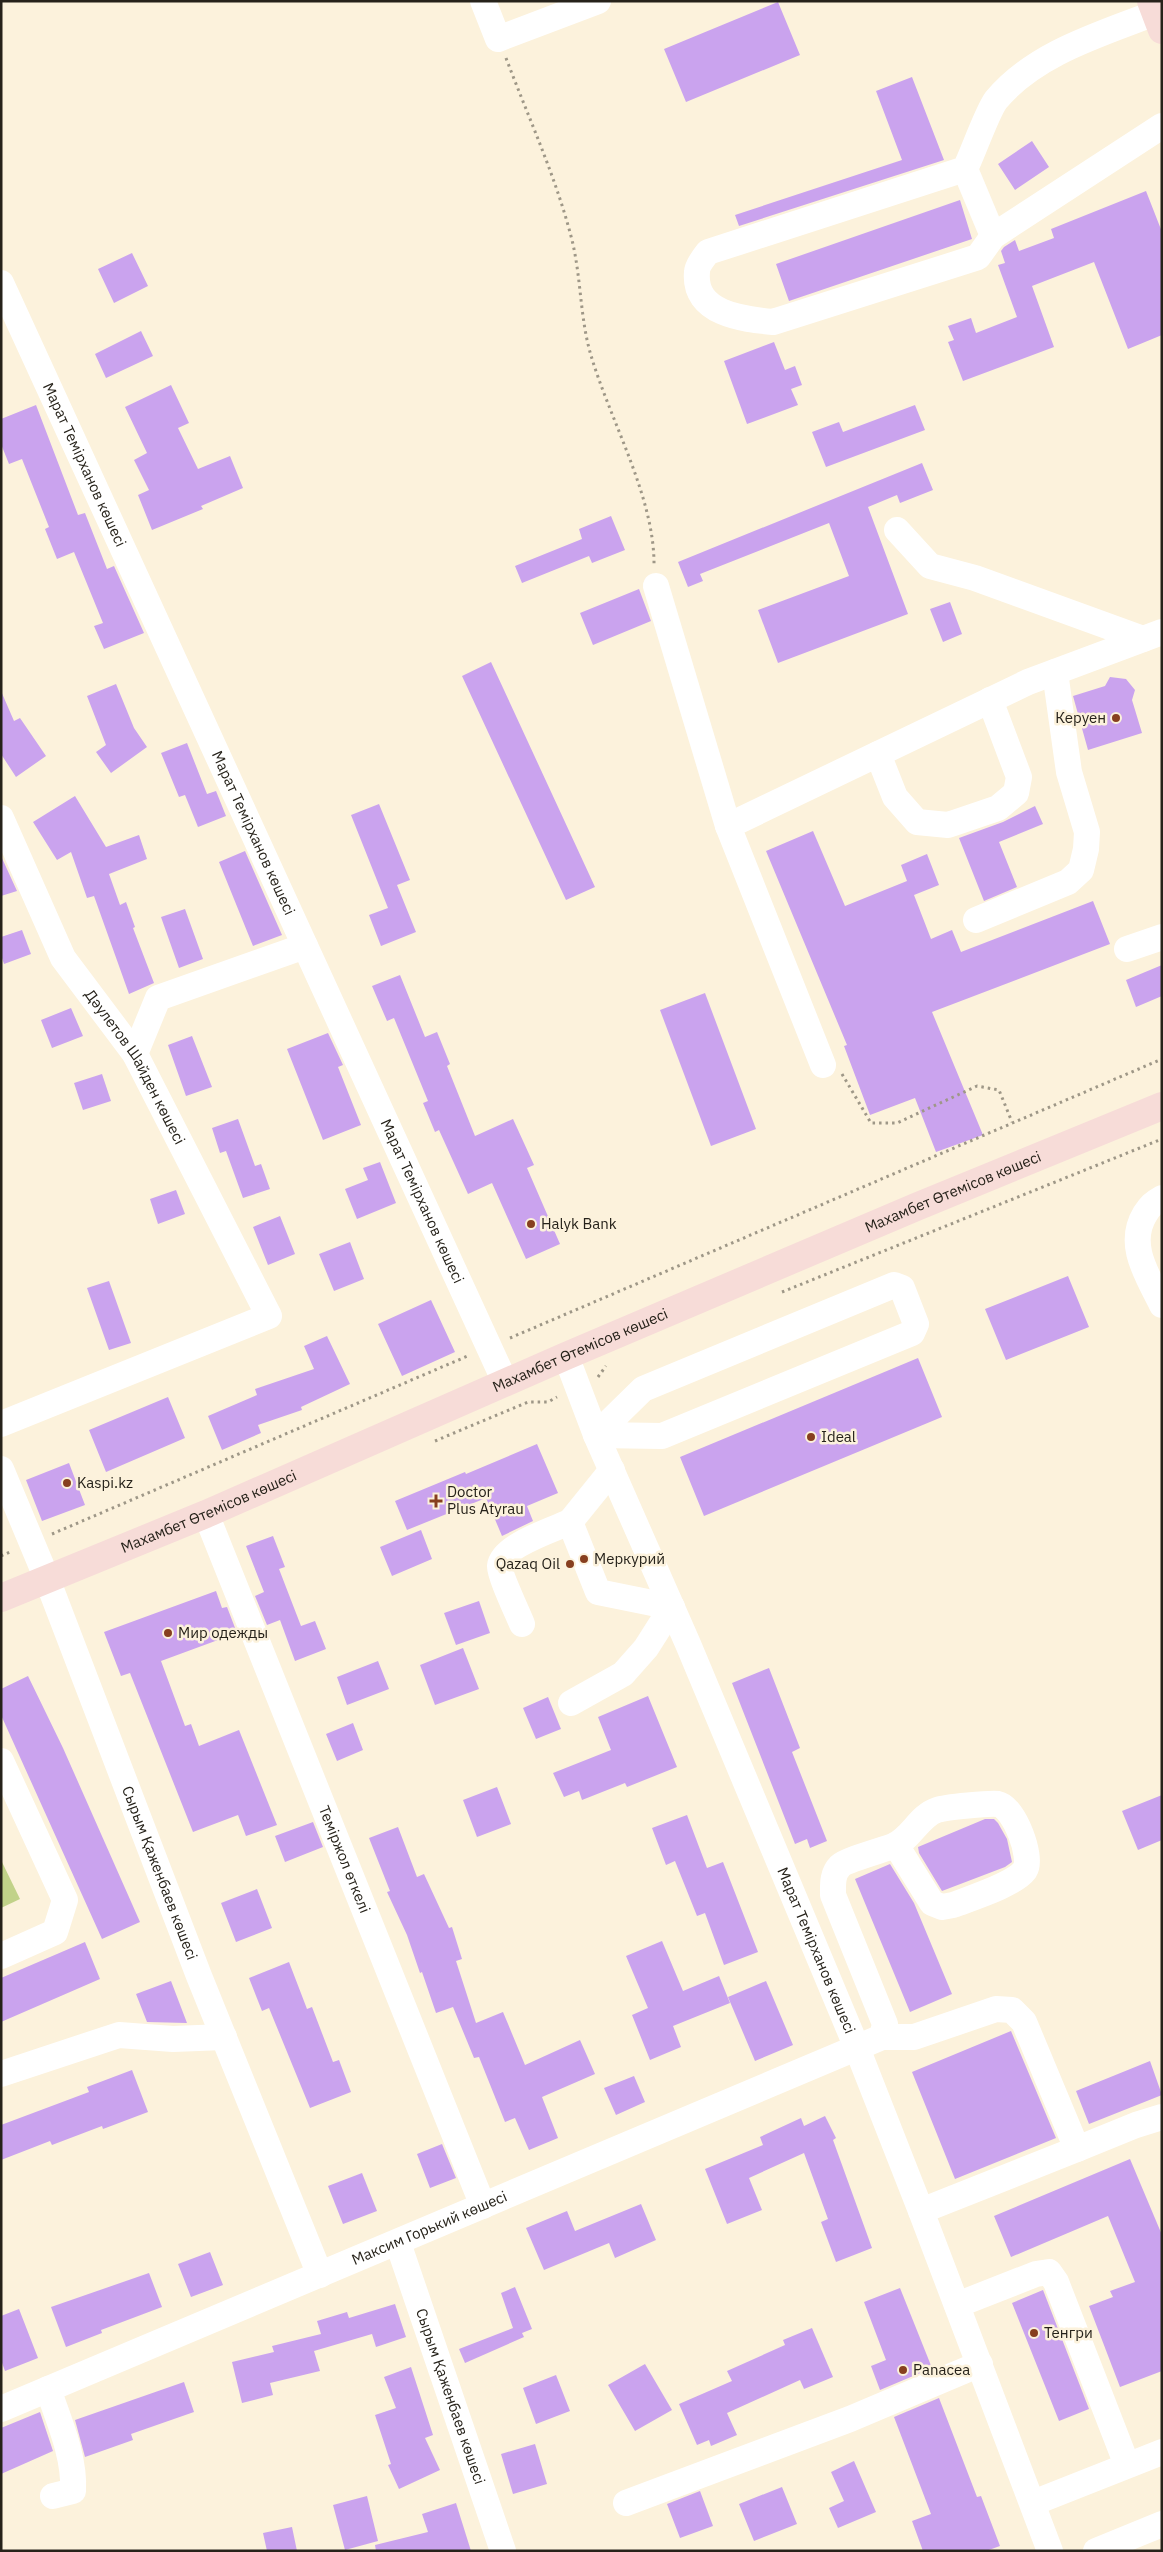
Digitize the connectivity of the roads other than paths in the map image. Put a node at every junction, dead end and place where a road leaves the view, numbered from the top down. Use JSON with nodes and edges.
{"nodes":[{"id":1,"x":483,"y":1,"type":"edge"},
{"id":2,"x":598,"y":1,"type":"edge"},
{"id":3,"x":1156,"y":15,"type":"edge"},
{"id":4,"x":1162,"y":126,"type":"edge"},
{"id":5,"x":965,"y":170,"type":"junction"},
{"id":6,"x":994,"y":236,"type":"junction"},
{"id":7,"x":1,"y":283,"type":"edge"},
{"id":8,"x":897,"y":530,"type":"dead end"},
{"id":9,"x":656,"y":586,"type":"road end"},
{"id":10,"x":1152,"y":636,"type":"edge"},
{"id":11,"x":1055,"y":672,"type":"junction"},
{"id":12,"x":990,"y":700,"type":"junction"},
{"id":13,"x":878,"y":754,"type":"junction"},
{"id":14,"x":1,"y":818,"type":"edge"},
{"id":15,"x":728,"y":826,"type":"junction"},
{"id":16,"x":976,"y":920,"type":"dead end"},
{"id":17,"x":1162,"y":937,"type":"edge"},
{"id":18,"x":305,"y":946,"type":"junction"},
{"id":19,"x":1127,"y":949,"type":"dead end"},
{"id":20,"x":135,"y":1054,"type":"junction"},
{"id":21,"x":823,"y":1065,"type":"road end"},
{"id":22,"x":1162,"y":1106,"type":"edge"},
{"id":23,"x":1162,"y":1198,"type":"edge"},
{"id":24,"x":1162,"y":1305,"type":"edge"},
{"id":25,"x":566,"y":1356,"type":"junction"},
{"id":26,"x":505,"y":1382,"type":"junction"},
{"id":27,"x":1,"y":1424,"type":"edge"},
{"id":28,"x":596,"y":1435,"type":"junction"},
{"id":29,"x":1,"y":1469,"type":"edge"},
{"id":30,"x":612,"y":1470,"type":"junction"},
{"id":31,"x":206,"y":1514,"type":"junction"},
{"id":32,"x":570,"y":1522,"type":"junction"},
{"id":33,"x":47,"y":1579,"type":"junction"},
{"id":34,"x":1,"y":1598,"type":"edge"},
{"id":35,"x":672,"y":1607,"type":"junction"},
{"id":36,"x":522,"y":1624,"type":"dead end"},
{"id":37,"x":571,"y":1703,"type":"dead end"},
{"id":38,"x":1,"y":1761,"type":"edge"},
{"id":39,"x":896,"y":1844,"type":"junction"},
{"id":40,"x":1,"y":1956,"type":"edge"},
{"id":41,"x":224,"y":2037,"type":"junction"},
{"id":42,"x":882,"y":2037,"type":"junction"},
{"id":43,"x":857,"y":2048,"type":"junction"},
{"id":44,"x":1,"y":2074,"type":"edge"},
{"id":45,"x":1162,"y":2117,"type":"edge"},
{"id":46,"x":1077,"y":2149,"type":"junction"},
{"id":47,"x":483,"y":2206,"type":"junction"},
{"id":48,"x":921,"y":2211,"type":"junction"},
{"id":49,"x":398,"y":2243,"type":"junction"},
{"id":50,"x":320,"y":2275,"type":"junction"},
{"id":51,"x":957,"y":2305,"type":"junction"},
{"id":52,"x":980,"y":2364,"type":"junction"},
{"id":53,"x":48,"y":2389,"type":"junction"},
{"id":54,"x":1,"y":2409,"type":"edge"},
{"id":55,"x":1162,"y":2452,"type":"edge"},
{"id":56,"x":1127,"y":2465,"type":"junction"},
{"id":57,"x":53,"y":2496,"type":"dead end"},
{"id":58,"x":626,"y":2503,"type":"dead end"},
{"id":59,"x":1033,"y":2503,"type":"junction"},
{"id":60,"x":1162,"y":2524,"type":"edge"},
{"id":61,"x":1046,"y":2539,"type":"edge"},
{"id":62,"x":503,"y":2551,"type":"edge"},
{"id":63,"x":1027,"y":2551,"type":"edge"},
{"id":64,"x":1096,"y":2551,"type":"edge"}],
"edges":[{"from":1,"to":2,"type":"street"},
{"from":3,"to":5,"type":"street"},
{"from":4,"to":6,"type":"street"},
{"from":5,"to":6,"type":"street"},
{"from":5,"to":6,"type":"street"},
{"from":7,"to":18,"type":"street","name":"Марат Темірханов көшесі"},
{"from":8,"to":10,"type":"street"},
{"from":9,"to":15,"type":"street"},
{"from":10,"to":11,"type":"street"},
{"from":11,"to":12,"type":"street"},
{"from":11,"to":16,"type":"street"},
{"from":12,"to":13,"type":"street"},
{"from":12,"to":13,"type":"street"},
{"from":13,"to":15,"type":"street"},
{"from":14,"to":20,"type":"street","name":"Дәулетов Шайден көшесі"},
{"from":15,"to":21,"type":"street"},
{"from":17,"to":19,"type":"street"},
{"from":18,"to":20,"type":"street"},
{"from":18,"to":26,"type":"street","name":"Марат Темірханов көшесі"},
{"from":20,"to":27,"type":"street","name":"Дәулетов Шайден көшесі"},
{"from":22,"to":25,"type":"main road","name":"Махамбет Өтемісов көшесі"},
{"from":23,"to":24,"type":"street"},
{"from":25,"to":26,"type":"main road","name":"Махамбет Өтемісов көшесі"},
{"from":25,"to":28,"type":"street","name":"Марат Темірханов көшесі"},
{"from":26,"to":31,"type":"main road","name":"Махамбет Өтемісов көшесі"},
{"from":28,"to":28,"type":"street"},
{"from":28,"to":30,"type":"street","name":"Марат Темірханов көшесі"},
{"from":29,"to":33,"type":"street","name":"Сырым Қаженбаев көшесі"},
{"from":30,"to":32,"type":"street"},
{"from":30,"to":35,"type":"street","name":"Марат Темірханов көшесі"},
{"from":31,"to":33,"type":"main road","name":"Махамбет Өтемісов көшесі"},
{"from":31,"to":47,"type":"street","name":"Теміржол өткелі"},
{"from":32,"to":35,"type":"street"},
{"from":32,"to":36,"type":"street"},
{"from":33,"to":34,"type":"main road","name":"Махамбет Өтемісов көшесі"},
{"from":33,"to":41,"type":"street","name":"Сырым Қаженбаев көшесі"},
{"from":35,"to":37,"type":"street"},
{"from":35,"to":43,"type":"street","name":"Марат Темірханов көшесі"},
{"from":38,"to":40,"type":"street"},
{"from":39,"to":39,"type":"street"},
{"from":39,"to":42,"type":"street"},
{"from":41,"to":44,"type":"street"},
{"from":41,"to":50,"type":"street","name":"Сырым Қаженбаев көшесі"},
{"from":42,"to":43,"type":"street","name":"Максим Горький көшесі"},
{"from":42,"to":46,"type":"street"},
{"from":43,"to":47,"type":"street","name":"Максим Горький көшесі"},
{"from":43,"to":48,"type":"street","name":"Марат Темірханов көшесі"},
{"from":45,"to":46,"type":"street"},
{"from":46,"to":48,"type":"street"},
{"from":47,"to":49,"type":"street","name":"Максим Горький көшесі"},
{"from":48,"to":51,"type":"street","name":"Марат Темірханов көшесі"},
{"from":49,"to":50,"type":"street","name":"Максим Горький көшесі"},
{"from":49,"to":62,"type":"street","name":"Сырым Қаженбаев көшесі"},
{"from":50,"to":53,"type":"street","name":"Максим Горький көшесі"},
{"from":51,"to":52,"type":"street","name":"Марат Темірханов көшесі"},
{"from":51,"to":56,"type":"street"},
{"from":52,"to":58,"type":"street"},
{"from":52,"to":59,"type":"street","name":"Марат Темірханов көшесі"},
{"from":53,"to":54,"type":"street","name":"Максим Горький көшесі"},
{"from":53,"to":57,"type":"street"},
{"from":55,"to":56,"type":"street"},
{"from":56,"to":59,"type":"street"},
{"from":59,"to":61,"type":"street","name":"Марат Темірханов көшесі"},
{"from":60,"to":64,"type":"street"},
{"from":61,"to":63,"type":"street"}]}
